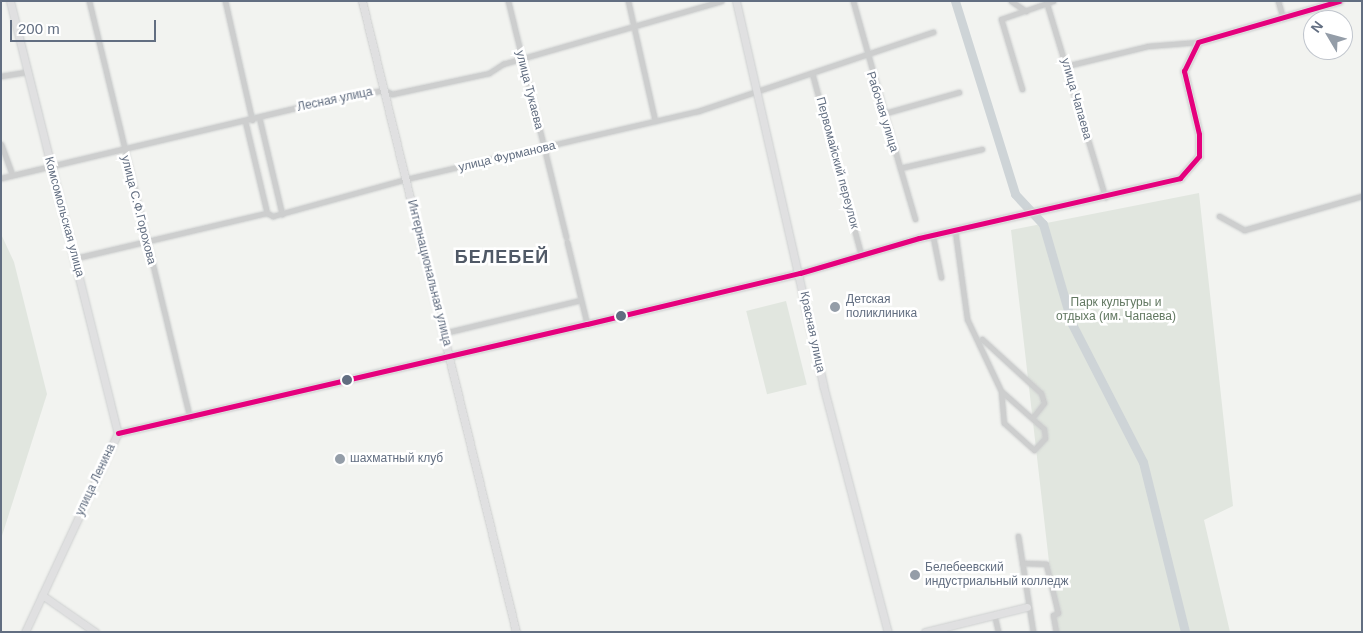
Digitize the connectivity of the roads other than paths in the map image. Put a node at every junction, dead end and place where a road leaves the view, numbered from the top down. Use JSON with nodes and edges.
{"nodes":[{"id":1,"x":10,"y":1,"type":"edge"},
{"id":2,"x":88,"y":1,"type":"edge"},
{"id":3,"x":225,"y":1,"type":"edge"},
{"id":4,"x":362,"y":1,"type":"edge"},
{"id":5,"x":508,"y":1,"type":"edge"},
{"id":6,"x":628,"y":1,"type":"edge"},
{"id":7,"x":722,"y":1,"type":"edge"},
{"id":8,"x":736,"y":1,"type":"edge"},
{"id":9,"x":853,"y":1,"type":"edge"},
{"id":10,"x":1011,"y":1,"type":"edge"},
{"id":11,"x":1054,"y":1,"type":"edge"},
{"id":12,"x":1278,"y":1,"type":"edge"},
{"id":13,"x":1339,"y":1,"type":"edge"},
{"id":14,"x":1047,"y":2,"type":"edge"},
{"id":15,"x":1026,"y":10,"type":"junction"},
{"id":16,"x":1283,"y":18,"type":"junction"},
{"id":17,"x":633,"y":28,"type":"junction"},
{"id":18,"x":933,"y":32,"type":"dead end"},
{"id":19,"x":1198,"y":42,"type":"junction"},
{"id":20,"x":865,"y":56,"type":"junction"},
{"id":21,"x":521,"y":60,"type":"junction"},
{"id":22,"x":1066,"y":66,"type":"junction"},
{"id":23,"x":26,"y":72,"type":"junction"},
{"id":24,"x":812,"y":72,"type":"junction"},
{"id":25,"x":1,"y":76,"type":"edge"},
{"id":26,"x":384,"y":90,"type":"junction"},
{"id":27,"x":1022,"y":90,"type":"dead end"},
{"id":28,"x":757,"y":91,"type":"junction"},
{"id":29,"x":959,"y":92,"type":"dead end"},
{"id":30,"x":882,"y":114,"type":"junction"},
{"id":31,"x":259,"y":117,"type":"junction"},
{"id":32,"x":252,"y":120,"type":"junction"},
{"id":33,"x":245,"y":121,"type":"junction"},
{"id":34,"x":655,"y":121,"type":"junction"},
{"id":35,"x":1,"y":144,"type":"edge"},
{"id":36,"x":123,"y":148,"type":"junction"},
{"id":37,"x":544,"y":148,"type":"junction"},
{"id":38,"x":982,"y":149,"type":"dead end"},
{"id":39,"x":50,"y":164,"type":"junction"},
{"id":40,"x":900,"y":168,"type":"junction"},
{"id":41,"x":12,"y":174,"type":"junction"},
{"id":42,"x":1,"y":178,"type":"edge"},
{"id":43,"x":406,"y":179,"type":"junction"},
{"id":44,"x":1362,"y":196,"type":"edge"},
{"id":45,"x":1105,"y":198,"type":"junction"},
{"id":46,"x":266,"y":214,"type":"junction"},
{"id":47,"x":282,"y":214,"type":"junction"},
{"id":48,"x":1220,"y":216,"type":"dead end"},
{"id":49,"x":915,"y":219,"type":"dead end"},
{"id":50,"x":955,"y":231,"type":"junction"},
{"id":51,"x":933,"y":237,"type":"junction"},
{"id":52,"x":146,"y":242,"type":"junction"},
{"id":53,"x":861,"y":254,"type":"junction"},
{"id":54,"x":76,"y":258,"type":"junction"},
{"id":55,"x":800,"y":273,"type":"junction"},
{"id":56,"x":941,"y":277,"type":"dead end"},
{"id":57,"x":580,"y":300,"type":"junction"},
{"id":58,"x":587,"y":324,"type":"junction"},
{"id":59,"x":444,"y":333,"type":"junction"},
{"id":60,"x":980,"y":337,"type":"junction"},
{"id":61,"x":449,"y":356,"type":"junction"},
{"id":62,"x":1002,"y":391,"type":"junction"},
{"id":63,"x":1033,"y":417,"type":"junction"},
{"id":64,"x":190,"y":419,"type":"junction"},
{"id":65,"x":118,"y":433,"type":"junction"},
{"id":66,"x":1018,"y":536,"type":"dead end"},
{"id":67,"x":1022,"y":563,"type":"junction"},
{"id":68,"x":42,"y":595,"type":"junction"},
{"id":69,"x":1027,"y":607,"type":"junction"},
{"id":70,"x":994,"y":614,"type":"junction"},
{"id":71,"x":26,"y":632,"type":"edge"},
{"id":72,"x":95,"y":632,"type":"edge"},
{"id":73,"x":516,"y":632,"type":"edge"},
{"id":74,"x":888,"y":632,"type":"edge"},
{"id":75,"x":925,"y":632,"type":"edge"},
{"id":76,"x":998,"y":632,"type":"edge"},
{"id":77,"x":1033,"y":632,"type":"edge"},
{"id":78,"x":1056,"y":632,"type":"edge"}],
"edges":[{"from":1,"to":23,"type":"street","name":"Комсомольская улица"},
{"from":2,"to":36,"type":"street","name":"улица С.Ф.Горохова"},
{"from":3,"to":32,"type":"street"},
{"from":4,"to":26,"type":"street","name":"Интернациональная улица"},
{"from":5,"to":21,"type":"street","name":"улица Тукаева"},
{"from":6,"to":17,"type":"street"},
{"from":7,"to":17,"type":"street","name":"Лесная улица"},
{"from":8,"to":28,"type":"street","name":"Красная улица"},
{"from":9,"to":20,"type":"street","name":"Рабочая улица"},
{"from":10,"to":15,"type":"street"},
{"from":11,"to":14,"type":"street"},
{"from":12,"to":16,"type":"street"},
{"from":13,"to":16,"type":"street"},
{"from":14,"to":15,"type":"street"},
{"from":14,"to":22,"type":"street","name":"улица Чапаева"},
{"from":15,"to":27,"type":"street"},
{"from":16,"to":19,"type":"street"},
{"from":17,"to":21,"type":"street","name":"Лесная улица"},
{"from":17,"to":34,"type":"street"},
{"from":18,"to":20,"type":"street","name":"улица Фурманова"},
{"from":19,"to":22,"type":"street"},
{"from":19,"to":45,"type":"street","name":"улица Ленина"},
{"from":20,"to":24,"type":"street","name":"улица Фурманова"},
{"from":20,"to":30,"type":"street","name":"Рабочая улица"},
{"from":21,"to":26,"type":"street","name":"Лесная улица"},
{"from":21,"to":37,"type":"street","name":"улица Тукаева"},
{"from":22,"to":45,"type":"street","name":"улица Чапаева"},
{"from":23,"to":25,"type":"street"},
{"from":23,"to":39,"type":"street","name":"Комсомольская улица"},
{"from":24,"to":28,"type":"street","name":"улица Фурманова"},
{"from":24,"to":53,"type":"street","name":"Первомайский переулок"},
{"from":26,"to":31,"type":"street","name":"Лесная улица"},
{"from":26,"to":43,"type":"street","name":"Интернациональная улица"},
{"from":28,"to":34,"type":"street","name":"улица Фурманова"},
{"from":28,"to":55,"type":"street","name":"Красная улица"},
{"from":29,"to":30,"type":"street"},
{"from":30,"to":40,"type":"street","name":"Рабочая улица"},
{"from":31,"to":32,"type":"street","name":"Лесная улица"},
{"from":31,"to":47,"type":"street"},
{"from":32,"to":33,"type":"street","name":"Лесная улица"},
{"from":33,"to":36,"type":"street","name":"Лесная улица"},
{"from":33,"to":46,"type":"street"},
{"from":34,"to":37,"type":"street","name":"улица Фурманова"},
{"from":35,"to":41,"type":"street"},
{"from":36,"to":39,"type":"street","name":"Лесная улица"},
{"from":36,"to":52,"type":"street","name":"улица С.Ф.Горохова"},
{"from":37,"to":43,"type":"street","name":"улица Фурманова"},
{"from":37,"to":57,"type":"street","name":"улица Тукаева"},
{"from":38,"to":40,"type":"street","name":"Рабочая улица"},
{"from":39,"to":41,"type":"street","name":"Лесная улица"},
{"from":39,"to":54,"type":"street","name":"Комсомольская улица"},
{"from":40,"to":49,"type":"street"},
{"from":41,"to":42,"type":"street","name":"Лесная улица"},
{"from":43,"to":47,"type":"street","name":"улица Фурманова"},
{"from":43,"to":59,"type":"street","name":"Интернациональная улица"},
{"from":44,"to":48,"type":"street"},
{"from":45,"to":50,"type":"street","name":"улица Ленина"},
{"from":46,"to":47,"type":"street","name":"улица Фурманова"},
{"from":46,"to":52,"type":"street","name":"улица Фурманова"},
{"from":50,"to":51,"type":"street","name":"улица Ленина"},
{"from":50,"to":60,"type":"street"},
{"from":51,"to":53,"type":"street","name":"улица Ленина"},
{"from":51,"to":56,"type":"street"},
{"from":52,"to":54,"type":"street","name":"улица Фурманова"},
{"from":52,"to":64,"type":"street","name":"улица С.Ф.Горохова"},
{"from":53,"to":55,"type":"street","name":"улица Ленина"},
{"from":54,"to":65,"type":"street","name":"Комсомольская улица"},
{"from":55,"to":58,"type":"street","name":"улица Ленина"},
{"from":55,"to":74,"type":"street","name":"Красная улица"},
{"from":57,"to":58,"type":"street","name":"улица Тукаева"},
{"from":57,"to":59,"type":"street"},
{"from":58,"to":61,"type":"street","name":"улица Ленина"},
{"from":59,"to":61,"type":"street","name":"Интернациональная улица"},
{"from":60,"to":62,"type":"street"},
{"from":60,"to":63,"type":"street"},
{"from":61,"to":64,"type":"street","name":"улица Ленина"},
{"from":61,"to":73,"type":"street","name":"Интернациональная улица"},
{"from":62,"to":63,"type":"street"},
{"from":62,"to":63,"type":"street"},
{"from":64,"to":65,"type":"street","name":"улица Ленина"},
{"from":65,"to":68,"type":"street","name":"улица Ленина"},
{"from":66,"to":67,"type":"street"},
{"from":67,"to":69,"type":"street"},
{"from":67,"to":78,"type":"street"},
{"from":68,"to":71,"type":"street","name":"улица Ленина"},
{"from":68,"to":72,"type":"street"},
{"from":69,"to":70,"type":"street"},
{"from":69,"to":77,"type":"street"},
{"from":70,"to":75,"type":"street"},
{"from":70,"to":76,"type":"street"}]}
